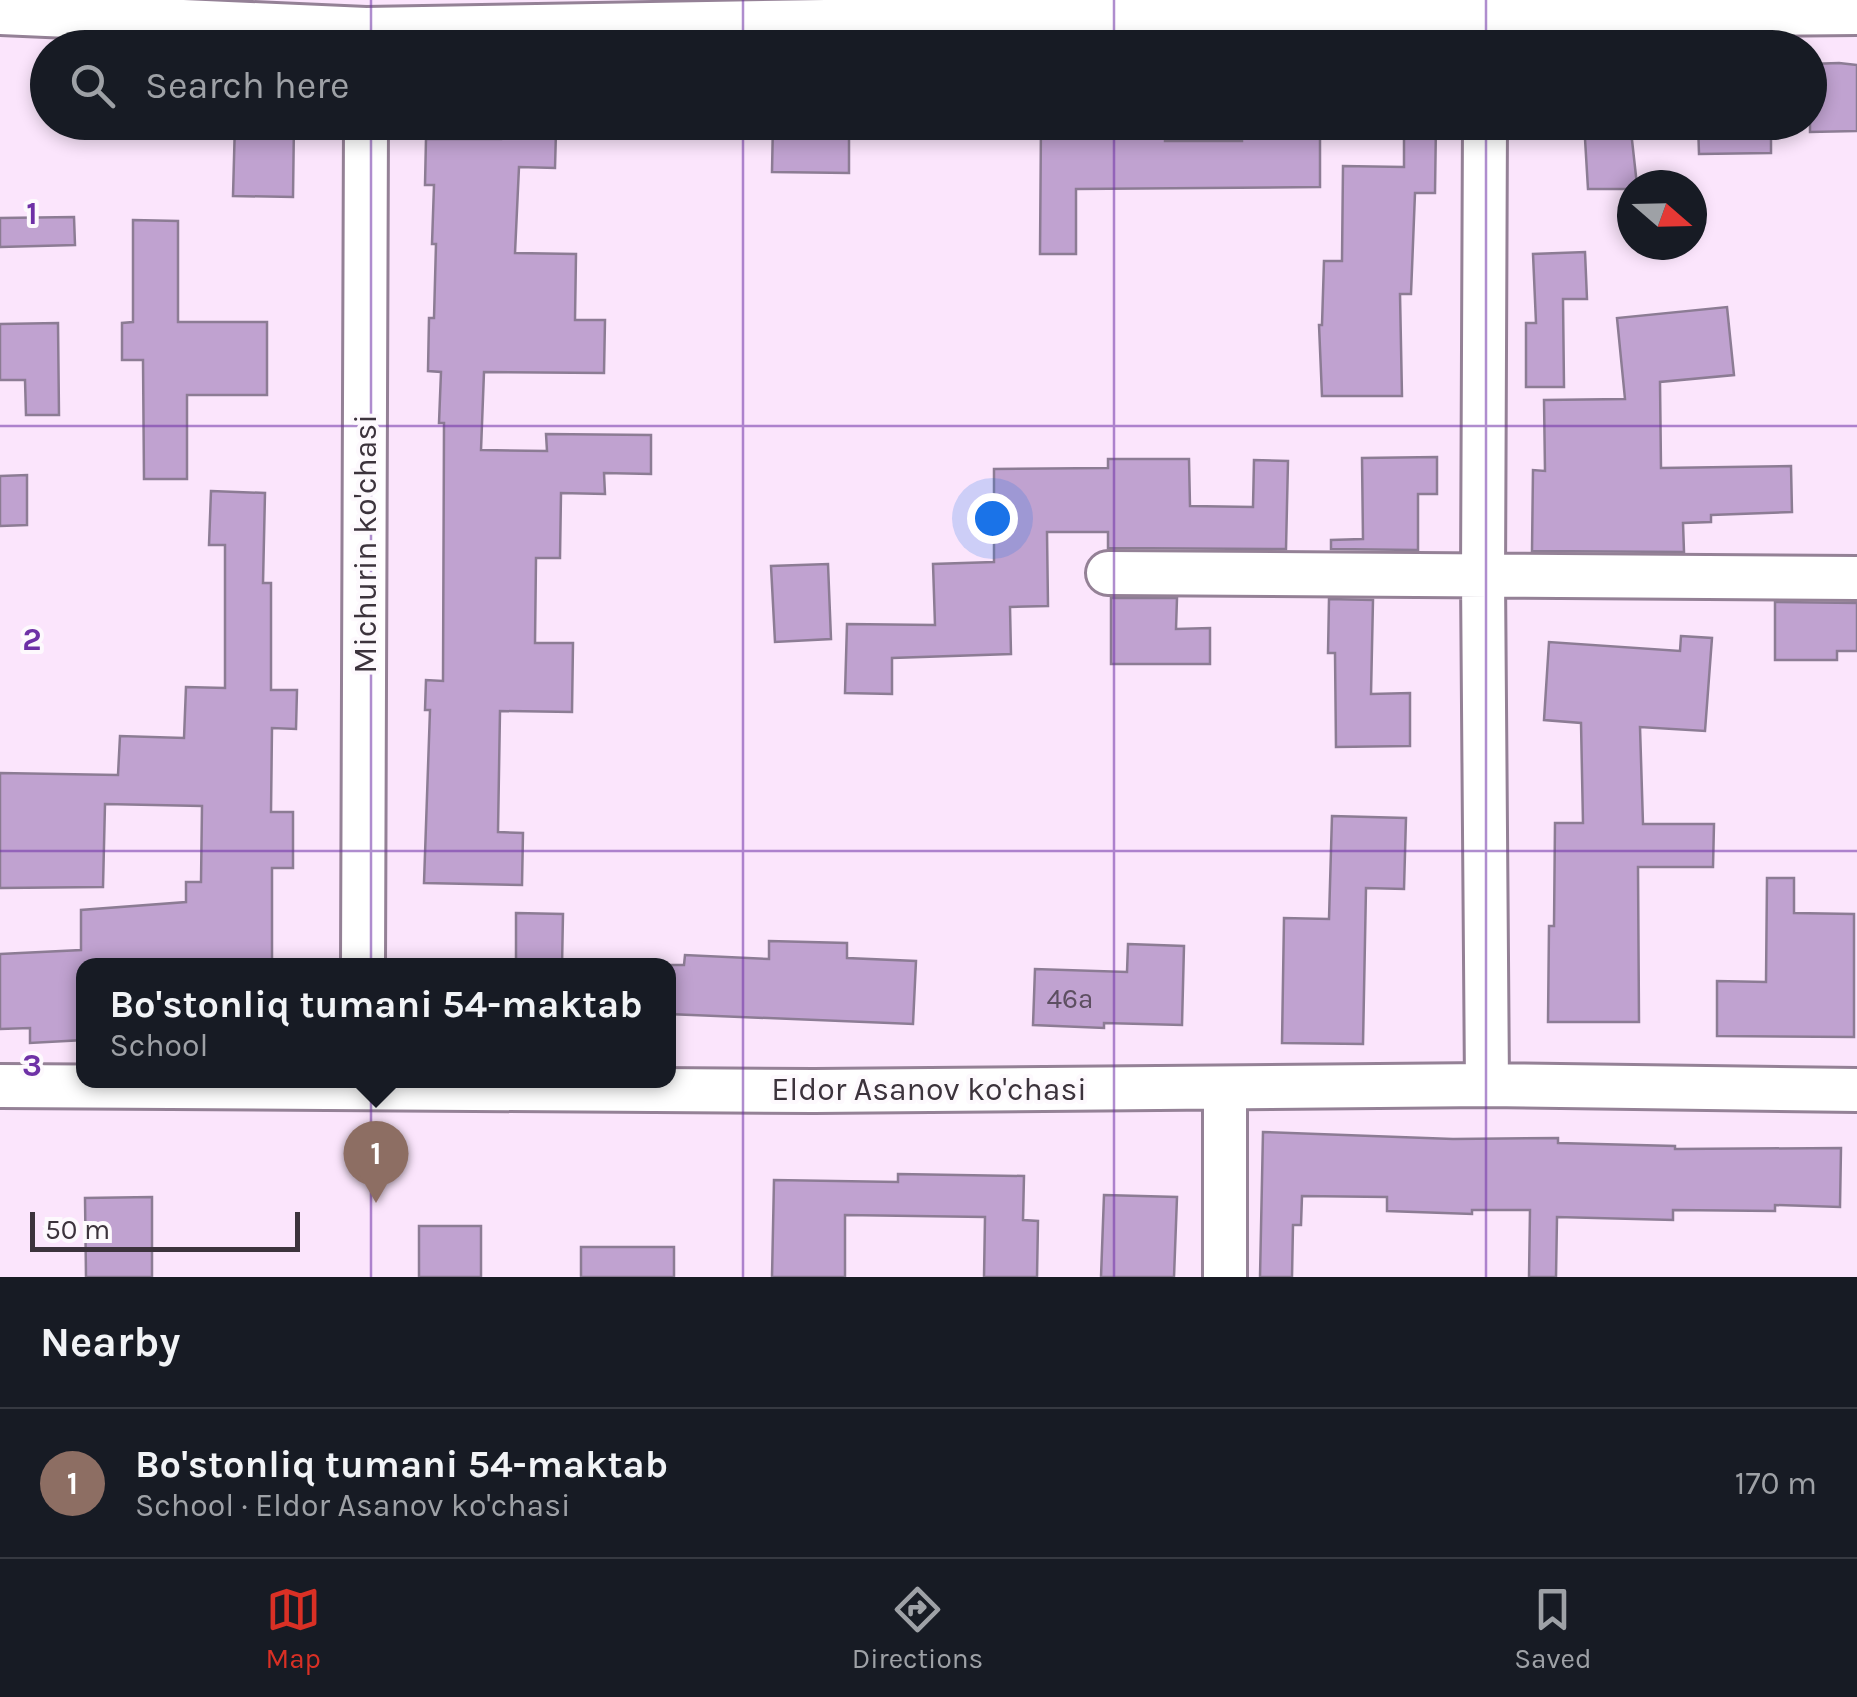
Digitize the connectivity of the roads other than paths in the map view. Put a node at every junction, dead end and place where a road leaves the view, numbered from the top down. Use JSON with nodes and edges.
{"nodes":[{"id":1,"x":0,"y":13,"type":"edge"},
{"id":2,"x":1857,"y":13,"type":"edge"},
{"id":3,"x":1486,"y":21,"type":"edge"},
{"id":4,"x":366,"y":26,"type":"edge"},
{"id":5,"x":366,"y":140,"type":"edge"},
{"id":6,"x":1486,"y":140,"type":"edge"},
{"id":7,"x":1108,"y":573,"type":"dead end"},
{"id":8,"x":1484,"y":578,"type":"junction"},
{"id":9,"x":1857,"y":578,"type":"edge"},
{"id":10,"x":363,"y":958,"type":"edge"},
{"id":11,"x":1487,"y":1085,"type":"junction"},
{"id":12,"x":0,"y":1086,"type":"edge"},
{"id":13,"x":76,"y":1086,"type":"edge"},
{"id":14,"x":664,"y":1088,"type":"edge"},
{"id":15,"x":1225,"y":1088,"type":"junction"},
{"id":16,"x":1857,"y":1090,"type":"edge"},
{"id":17,"x":1225,"y":1277,"type":"edge"}],
"edges":[{"from":1,"to":4,"type":"street"},
{"from":2,"to":3,"type":"street"},
{"from":3,"to":4,"type":"street"},
{"from":5,"to":10,"type":"street","name":"Michurin ko'chasi"},
{"from":6,"to":8,"type":"street"},
{"from":7,"to":8,"type":"street"},
{"from":8,"to":9,"type":"street"},
{"from":8,"to":11,"type":"street"},
{"from":11,"to":15,"type":"street","name":"Eldor Asanov ko'chasi"},
{"from":11,"to":16,"type":"street","name":"Eldor Asanov ko'chasi"},
{"from":12,"to":13,"type":"street","name":"Eldor Asanov ko'chasi"},
{"from":14,"to":15,"type":"street","name":"Eldor Asanov ko'chasi"},
{"from":15,"to":17,"type":"street"}]}
